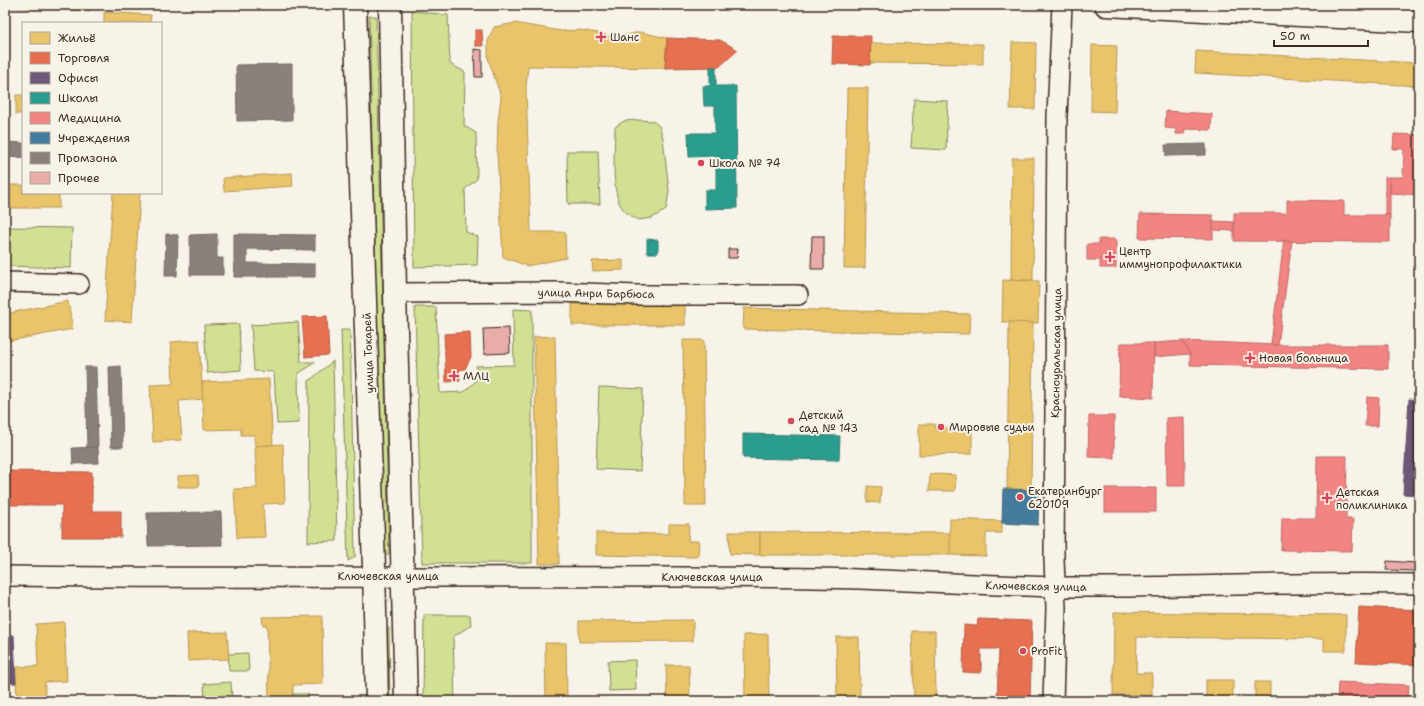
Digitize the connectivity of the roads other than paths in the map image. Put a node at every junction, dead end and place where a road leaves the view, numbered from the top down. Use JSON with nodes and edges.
{"nodes":[{"id":1,"x":355,"y":5,"type":"edge"},
{"id":2,"x":390,"y":5,"type":"edge"},
{"id":3,"x":1062,"y":5,"type":"edge"},
{"id":4,"x":1106,"y":5,"type":"edge"},
{"id":5,"x":1419,"y":21,"type":"edge"},
{"id":6,"x":5,"y":282,"type":"edge"},
{"id":7,"x":79,"y":284,"type":"dead end"},
{"id":8,"x":395,"y":293,"type":"junction"},
{"id":9,"x":798,"y":295,"type":"dead end"},
{"id":10,"x":5,"y":576,"type":"edge"},
{"id":11,"x":375,"y":576,"type":"junction"},
{"id":12,"x":403,"y":577,"type":"junction"},
{"id":13,"x":1419,"y":584,"type":"edge"},
{"id":14,"x":1056,"y":587,"type":"junction"},
{"id":15,"x":377,"y":701,"type":"edge"},
{"id":16,"x":406,"y":701,"type":"edge"},
{"id":17,"x":1052,"y":701,"type":"edge"}],
"edges":[{"from":1,"to":11,"type":"main road","name":"улица Токарей"},
{"from":2,"to":8,"type":"main road"},
{"from":3,"to":14,"type":"street","name":"Красноуральская улица"},
{"from":4,"to":5,"type":"main road"},
{"from":6,"to":7,"type":"street"},
{"from":8,"to":9,"type":"street","name":"улица Анри Барбюса"},
{"from":8,"to":12,"type":"main road"},
{"from":10,"to":11,"type":"street","name":"Ключевская улица"},
{"from":11,"to":12,"type":"street","name":"Ключевская улица"},
{"from":11,"to":15,"type":"main road","name":"улица Токарей"},
{"from":12,"to":14,"type":"street","name":"Ключевская улица"},
{"from":12,"to":16,"type":"main road"},
{"from":13,"to":14,"type":"street","name":"Ключевская улица"},
{"from":14,"to":17,"type":"street","name":"Красноуральская улица"}]}
